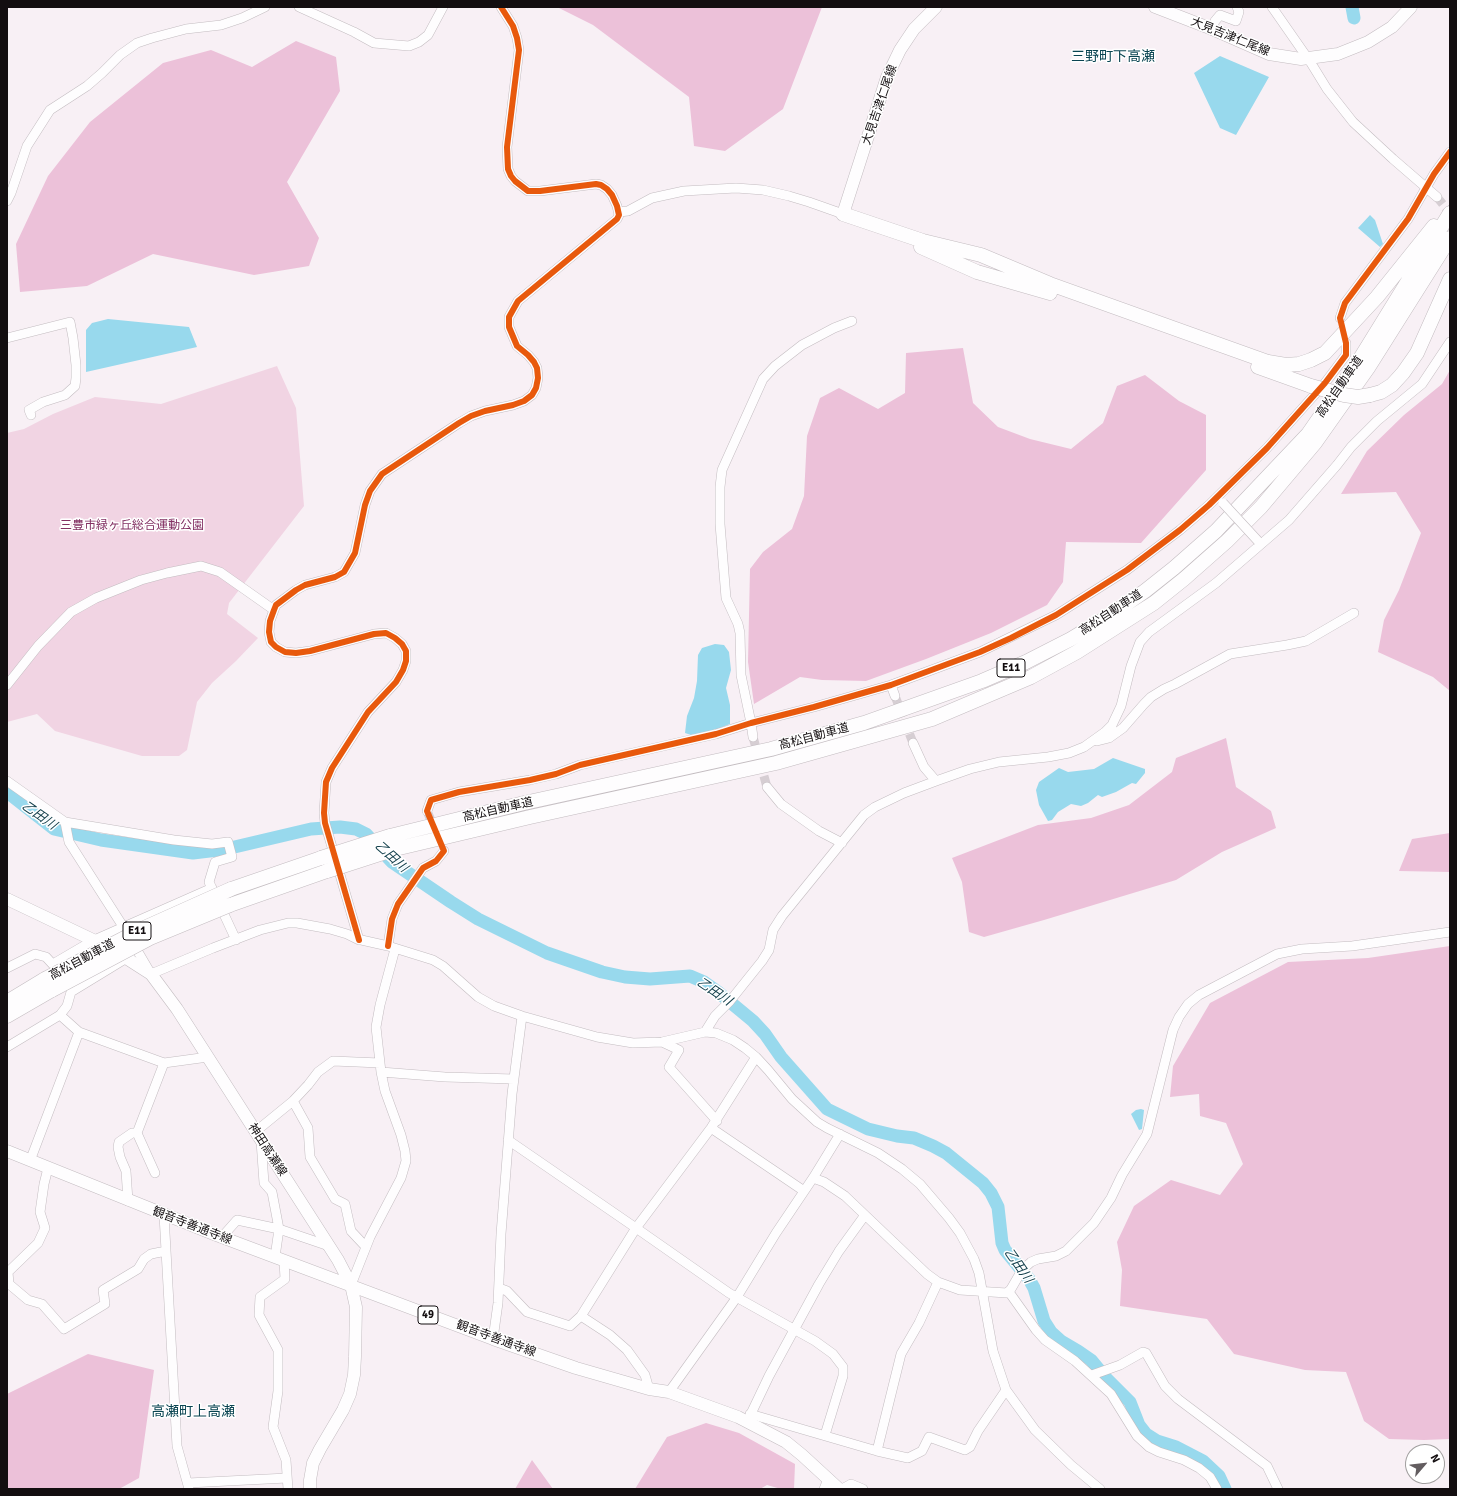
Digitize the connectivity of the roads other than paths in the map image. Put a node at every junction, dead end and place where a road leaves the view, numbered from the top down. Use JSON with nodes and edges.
{"nodes":[{"id":1,"x":265,"y":7,"type":"edge"},
{"id":2,"x":299,"y":7,"type":"edge"},
{"id":3,"x":443,"y":7,"type":"edge"},
{"id":4,"x":501,"y":7,"type":"edge"},
{"id":5,"x":936,"y":7,"type":"edge"},
{"id":6,"x":1155,"y":7,"type":"edge"},
{"id":7,"x":1236,"y":7,"type":"edge"},
{"id":8,"x":1272,"y":7,"type":"edge"},
{"id":9,"x":1411,"y":7,"type":"edge"},
{"id":10,"x":1212,"y":30,"type":"junction"},
{"id":11,"x":1308,"y":58,"type":"junction"},
{"id":12,"x":1450,"y":152,"type":"edge"},
{"id":13,"x":1426,"y":187,"type":"junction"},
{"id":14,"x":1437,"y":197,"type":"tunnel mouth"},
{"id":15,"x":7,"y":201,"type":"edge"},
{"id":16,"x":1450,"y":206,"type":"edge"},
{"id":17,"x":619,"y":212,"type":"junction"},
{"id":18,"x":1450,"y":213,"type":"edge"},
{"id":19,"x":843,"y":214,"type":"junction"},
{"id":20,"x":1450,"y":238,"type":"edge"},
{"id":21,"x":1450,"y":279,"type":"edge"},
{"id":22,"x":1340,"y":318,"type":"dead end"},
{"id":23,"x":852,"y":321,"type":"dead end"},
{"id":24,"x":7,"y":338,"type":"edge"},
{"id":25,"x":1450,"y":342,"type":"edge"},
{"id":26,"x":1346,"y":343,"type":"dead end"},
{"id":27,"x":31,"y":415,"type":"dead end"},
{"id":28,"x":1220,"y":500,"type":"junction"},
{"id":29,"x":1260,"y":542,"type":"junction"},
{"id":30,"x":274,"y":610,"type":"junction"},
{"id":31,"x":1354,"y":613,"type":"dead end"},
{"id":32,"x":891,"y":685,"type":"junction"},
{"id":33,"x":7,"y":686,"type":"edge"},
{"id":34,"x":895,"y":696,"type":"tunnel mouth"},
{"id":35,"x":751,"y":723,"type":"junction"},
{"id":36,"x":753,"y":737,"type":"tunnel mouth"},
{"id":37,"x":1092,"y":742,"type":"junction"},
{"id":38,"x":913,"y":743,"type":"tunnel mouth"},
{"id":39,"x":7,"y":781,"type":"edge"},
{"id":40,"x":936,"y":781,"type":"junction"},
{"id":41,"x":767,"y":787,"type":"tunnel mouth"},
{"id":42,"x":427,"y":811,"type":"dead end"},
{"id":43,"x":65,"y":822,"type":"junction"},
{"id":44,"x":842,"y":843,"type":"junction"},
{"id":45,"x":444,"y":851,"type":"dead end"},
{"id":46,"x":212,"y":888,"type":"junction"},
{"id":47,"x":7,"y":899,"type":"edge"},
{"id":48,"x":124,"y":928,"type":"junction"},
{"id":49,"x":1450,"y":932,"type":"edge"},
{"id":50,"x":94,"y":940,"type":"junction"},
{"id":51,"x":236,"y":940,"type":"junction"},
{"id":52,"x":359,"y":940,"type":"junction"},
{"id":53,"x":391,"y":947,"type":"junction"},
{"id":54,"x":138,"y":951,"type":"junction"},
{"id":55,"x":128,"y":958,"type":"junction"},
{"id":56,"x":54,"y":964,"type":"junction"},
{"id":57,"x":7,"y":968,"type":"edge"},
{"id":58,"x":151,"y":974,"type":"junction"},
{"id":59,"x":49,"y":984,"type":"junction"},
{"id":60,"x":71,"y":992,"type":"junction"},
{"id":61,"x":7,"y":1002,"type":"edge"},
{"id":62,"x":60,"y":1015,"type":"junction"},
{"id":63,"x":7,"y":1016,"type":"edge"},
{"id":64,"x":522,"y":1016,"type":"junction"},
{"id":65,"x":79,"y":1032,"type":"junction"},
{"id":66,"x":705,"y":1032,"type":"junction"},
{"id":67,"x":662,"y":1042,"type":"junction"},
{"id":68,"x":7,"y":1047,"type":"edge"},
{"id":69,"x":208,"y":1057,"type":"junction"},
{"id":70,"x":756,"y":1057,"type":"junction"},
{"id":71,"x":164,"y":1063,"type":"junction"},
{"id":72,"x":380,"y":1063,"type":"junction"},
{"id":73,"x":381,"y":1072,"type":"junction"},
{"id":74,"x":514,"y":1079,"type":"junction"},
{"id":75,"x":293,"y":1101,"type":"junction"},
{"id":76,"x":714,"y":1124,"type":"junction"},
{"id":77,"x":137,"y":1133,"type":"junction"},
{"id":78,"x":840,"y":1134,"type":"junction"},
{"id":79,"x":258,"y":1136,"type":"junction"},
{"id":80,"x":508,"y":1140,"type":"junction"},
{"id":81,"x":7,"y":1151,"type":"edge"},
{"id":82,"x":30,"y":1161,"type":"junction"},
{"id":83,"x":48,"y":1168,"type":"junction"},
{"id":84,"x":155,"y":1173,"type":"dead end"},
{"id":85,"x":814,"y":1178,"type":"junction"},
{"id":86,"x":804,"y":1191,"type":"junction"},
{"id":87,"x":128,"y":1201,"type":"junction"},
{"id":88,"x":164,"y":1215,"type":"junction"},
{"id":89,"x":865,"y":1215,"type":"junction"},
{"id":90,"x":636,"y":1228,"type":"junction"},
{"id":91,"x":279,"y":1229,"type":"junction"},
{"id":92,"x":222,"y":1238,"type":"junction"},
{"id":93,"x":329,"y":1246,"type":"junction"},
{"id":94,"x":366,"y":1247,"type":"junction"},
{"id":95,"x":166,"y":1251,"type":"junction"},
{"id":96,"x":279,"y":1259,"type":"junction"},
{"id":97,"x":938,"y":1282,"type":"junction"},
{"id":98,"x":351,"y":1285,"type":"junction"},
{"id":99,"x":498,"y":1288,"type":"junction"},
{"id":100,"x":984,"y":1291,"type":"junction"},
{"id":101,"x":1009,"y":1292,"type":"junction"},
{"id":102,"x":737,"y":1297,"type":"junction"},
{"id":103,"x":580,"y":1316,"type":"junction"},
{"id":104,"x":794,"y":1330,"type":"junction"},
{"id":105,"x":493,"y":1339,"type":"junction"},
{"id":106,"x":1092,"y":1376,"type":"junction"},
{"id":107,"x":648,"y":1389,"type":"junction"},
{"id":108,"x":1006,"y":1390,"type":"junction"},
{"id":109,"x":669,"y":1392,"type":"junction"},
{"id":110,"x":749,"y":1418,"type":"junction"},
{"id":111,"x":825,"y":1435,"type":"junction"},
{"id":112,"x":877,"y":1451,"type":"junction"},
{"id":113,"x":287,"y":1478,"type":"junction"},
{"id":114,"x":826,"y":1484,"type":"edge"},
{"id":115,"x":189,"y":1486,"type":"edge"},
{"id":116,"x":288,"y":1489,"type":"edge"},
{"id":117,"x":310,"y":1489,"type":"edge"},
{"id":118,"x":841,"y":1489,"type":"edge"},
{"id":119,"x":863,"y":1489,"type":"edge"},
{"id":120,"x":1100,"y":1489,"type":"edge"},
{"id":121,"x":1217,"y":1489,"type":"edge"},
{"id":122,"x":1278,"y":1489,"type":"edge"}],
"edges":[{"from":1,"to":15,"type":"street"},
{"from":2,"to":3,"type":"street"},
{"from":4,"to":17,"type":"street"},
{"from":5,"to":19,"type":"main road","name":"大見吉津仁尾線"},
{"from":6,"to":10,"type":"main road","name":"大見吉津仁尾線"},
{"from":7,"to":10,"type":"street"},
{"from":8,"to":11,"type":"street"},
{"from":9,"to":11,"type":"main road","name":"大見吉津仁尾線"},
{"from":10,"to":11,"type":"main road","name":"大見吉津仁尾線"},
{"from":11,"to":13,"type":"street"},
{"from":12,"to":13,"type":"street"},
{"from":13,"to":14,"type":"street"},
{"from":13,"to":22,"type":"street"},
{"from":16,"to":19,"type":"highway"},
{"from":17,"to":19,"type":"street"},
{"from":17,"to":30,"type":"street"},
{"from":18,"to":59,"type":"highway","name":"高松自動車道","number":"E11","bridge":true},
{"from":19,"to":21,"type":"highway","bridge":true},
{"from":20,"to":59,"type":"highway","name":"高松自動車道","number":"E11","bridge":true},
{"from":23,"to":35,"type":"street"},
{"from":24,"to":27,"type":"street"},
{"from":25,"to":29,"type":"street"},
{"from":26,"to":28,"type":"street"},
{"from":28,"to":29,"type":"street","bridge":true},
{"from":28,"to":32,"type":"street"},
{"from":29,"to":37,"type":"street"},
{"from":30,"to":33,"type":"street"},
{"from":30,"to":52,"type":"street"},
{"from":31,"to":37,"type":"street"},
{"from":32,"to":34,"type":"street"},
{"from":32,"to":35,"type":"street"},
{"from":35,"to":36,"type":"street"},
{"from":35,"to":42,"type":"street"},
{"from":37,"to":40,"type":"street"},
{"from":38,"to":40,"type":"street"},
{"from":39,"to":43,"type":"street"},
{"from":40,"to":44,"type":"street"},
{"from":41,"to":44,"type":"street"},
{"from":43,"to":46,"type":"street"},
{"from":43,"to":48,"type":"street"},
{"from":44,"to":66,"type":"street"},
{"from":45,"to":53,"type":"street"},
{"from":46,"to":48,"type":"street"},
{"from":46,"to":51,"type":"street"},
{"from":47,"to":50,"type":"main road","name":"神田高瀬線"},
{"from":48,"to":50,"type":"street"},
{"from":48,"to":54,"type":"street"},
{"from":49,"to":101,"type":"street"},
{"from":50,"to":55,"type":"main road","name":"神田高瀬線"},
{"from":50,"to":56,"type":"street"},
{"from":51,"to":52,"type":"street"},
{"from":51,"to":58,"type":"street"},
{"from":52,"to":53,"type":"street"},
{"from":53,"to":64,"type":"street"},
{"from":53,"to":72,"type":"street"},
{"from":54,"to":55,"type":"street"},
{"from":54,"to":58,"type":"street"},
{"from":55,"to":58,"type":"main road","name":"神田高瀬線"},
{"from":55,"to":60,"type":"street"},
{"from":56,"to":57,"type":"street"},
{"from":56,"to":60,"type":"street"},
{"from":58,"to":69,"type":"main road","name":"神田高瀬線"},
{"from":59,"to":61,"type":"highway","name":"高松自動車道","number":"E11"},
{"from":59,"to":63,"type":"highway","name":"高松自動車道","number":"E11"},
{"from":60,"to":62,"type":"street"},
{"from":62,"to":65,"type":"street"},
{"from":62,"to":68,"type":"street"},
{"from":64,"to":67,"type":"street"},
{"from":64,"to":74,"type":"street"},
{"from":65,"to":71,"type":"street"},
{"from":65,"to":82,"type":"street"},
{"from":66,"to":67,"type":"street"},
{"from":66,"to":70,"type":"street"},
{"from":67,"to":76,"type":"street"},
{"from":69,"to":71,"type":"street"},
{"from":69,"to":79,"type":"main road","name":"神田高瀬線"},
{"from":70,"to":76,"type":"street"},
{"from":70,"to":78,"type":"street"},
{"from":71,"to":77,"type":"street"},
{"from":72,"to":73,"type":"street"},
{"from":72,"to":75,"type":"street"},
{"from":73,"to":74,"type":"street"},
{"from":73,"to":94,"type":"street"},
{"from":74,"to":80,"type":"street"},
{"from":75,"to":79,"type":"street"},
{"from":75,"to":94,"type":"street"},
{"from":76,"to":86,"type":"street"},
{"from":76,"to":90,"type":"street"},
{"from":77,"to":84,"type":"street"},
{"from":77,"to":87,"type":"street"},
{"from":78,"to":85,"type":"street"},
{"from":78,"to":100,"type":"street"},
{"from":79,"to":91,"type":"street"},
{"from":79,"to":93,"type":"main road","name":"神田高瀬線"},
{"from":80,"to":90,"type":"street"},
{"from":80,"to":99,"type":"street"},
{"from":81,"to":82,"type":"main road","name":"観音寺善通寺線","number":"49"},
{"from":82,"to":83,"type":"main road","name":"観音寺善通寺線","number":"49"},
{"from":83,"to":87,"type":"main road","name":"観音寺善通寺線","number":"49"},
{"from":83,"to":95,"type":"street"},
{"from":85,"to":86,"type":"street"},
{"from":85,"to":89,"type":"street"},
{"from":86,"to":102,"type":"street"},
{"from":87,"to":88,"type":"main road","name":"観音寺善通寺線","number":"49"},
{"from":88,"to":92,"type":"main road","name":"観音寺善通寺線","number":"49"},
{"from":88,"to":95,"type":"street"},
{"from":89,"to":97,"type":"street"},
{"from":89,"to":104,"type":"street"},
{"from":90,"to":102,"type":"street"},
{"from":90,"to":103,"type":"street"},
{"from":91,"to":92,"type":"street"},
{"from":91,"to":93,"type":"street"},
{"from":91,"to":96,"type":"street"},
{"from":92,"to":96,"type":"main road","name":"観音寺善通寺線","number":"49"},
{"from":93,"to":98,"type":"main road","name":"神田高瀬線"},
{"from":94,"to":98,"type":"street"},
{"from":95,"to":115,"type":"street"},
{"from":96,"to":98,"type":"main road","name":"観音寺善通寺線","number":"49"},
{"from":96,"to":113,"type":"street"},
{"from":97,"to":100,"type":"street"},
{"from":97,"to":112,"type":"street"},
{"from":98,"to":105,"type":"main road","name":"観音寺善通寺線","number":"49"},
{"from":98,"to":117,"type":"main road","name":"神田高瀬線"},
{"from":99,"to":103,"type":"street"},
{"from":99,"to":105,"type":"street"},
{"from":100,"to":101,"type":"street"},
{"from":100,"to":108,"type":"street"},
{"from":101,"to":106,"type":"street"},
{"from":102,"to":104,"type":"street"},
{"from":102,"to":109,"type":"street"},
{"from":103,"to":107,"type":"street"},
{"from":104,"to":110,"type":"street"},
{"from":104,"to":111,"type":"street"},
{"from":105,"to":107,"type":"main road","name":"観音寺善通寺線","number":"49"},
{"from":106,"to":121,"type":"street"},
{"from":106,"to":122,"type":"street"},
{"from":107,"to":109,"type":"main road","name":"観音寺善通寺線","number":"49"},
{"from":108,"to":112,"type":"street"},
{"from":108,"to":120,"type":"street"},
{"from":109,"to":110,"type":"main road","name":"観音寺善通寺線","number":"49"},
{"from":110,"to":111,"type":"street"},
{"from":110,"to":114,"type":"main road","name":"観音寺善通寺線","number":"49"},
{"from":111,"to":112,"type":"street"},
{"from":113,"to":115,"type":"street"},
{"from":113,"to":116,"type":"street"},
{"from":114,"to":118,"type":"main road","name":"観音寺善通寺線","number":"49"},
{"from":118,"to":119,"type":"street"}]}
